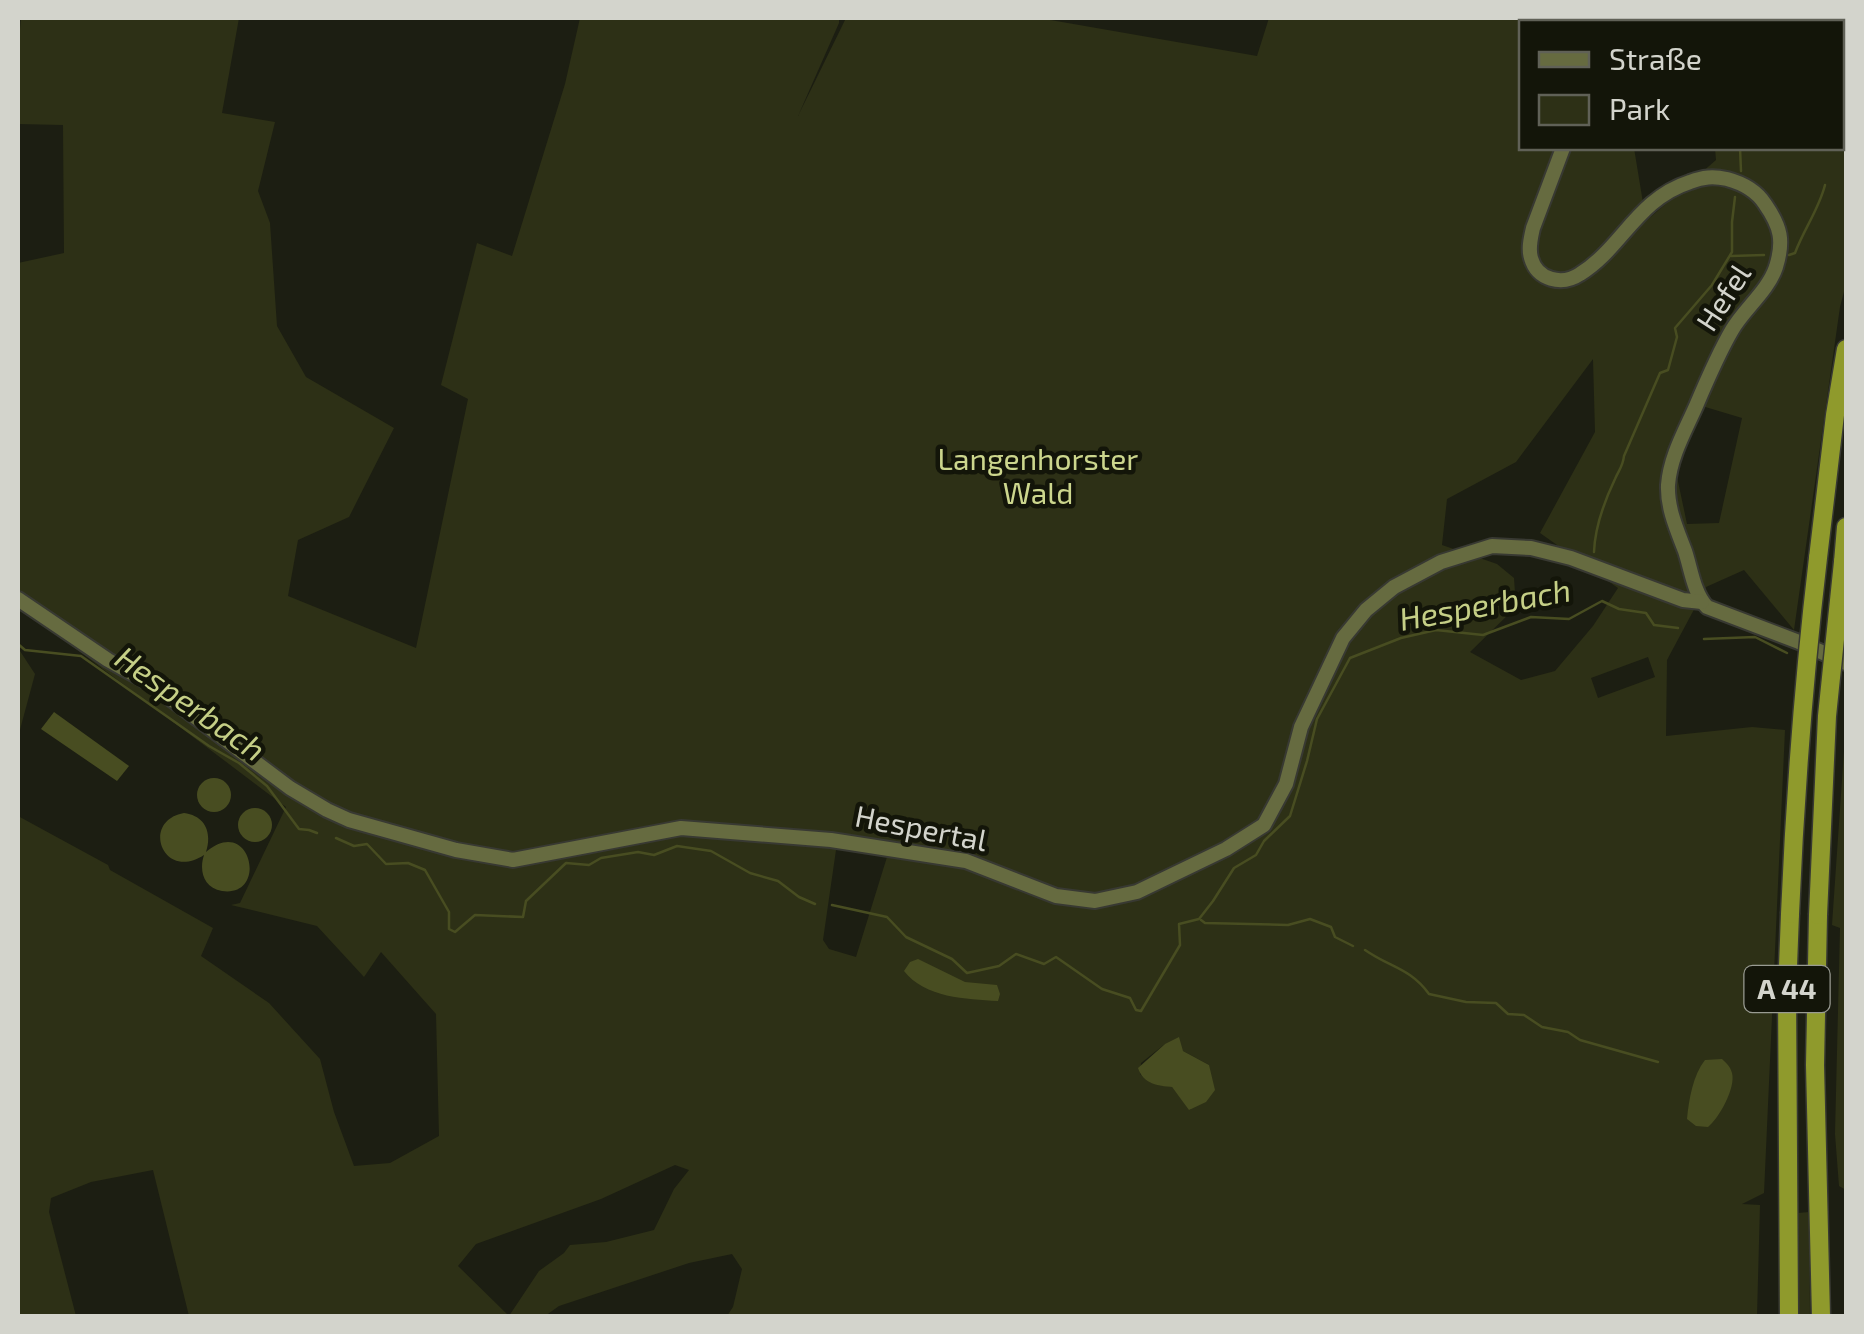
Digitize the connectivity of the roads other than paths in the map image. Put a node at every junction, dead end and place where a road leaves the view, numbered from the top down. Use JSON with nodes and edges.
{"nodes":[{"id":1,"x":1562,"y":150,"type":"edge"},
{"id":2,"x":1846,"y":349,"type":"edge"},
{"id":3,"x":1846,"y":527,"type":"edge"},
{"id":4,"x":18,"y":599,"type":"edge"},
{"id":5,"x":1702,"y":602,"type":"junction"},
{"id":6,"x":1846,"y":663,"type":"edge"},
{"id":7,"x":1789,"y":1316,"type":"edge"},
{"id":8,"x":1820,"y":1316,"type":"edge"}],
"edges":[{"from":1,"to":5,"type":"main road","name":"Hefel"},
{"from":2,"to":7,"type":"highway","number":"A 44","bridge":true},
{"from":3,"to":8,"type":"highway","number":"A 44","bridge":true},
{"from":4,"to":5,"type":"main road","name":"Hespertal"},
{"from":5,"to":6,"type":"main road"}]}
